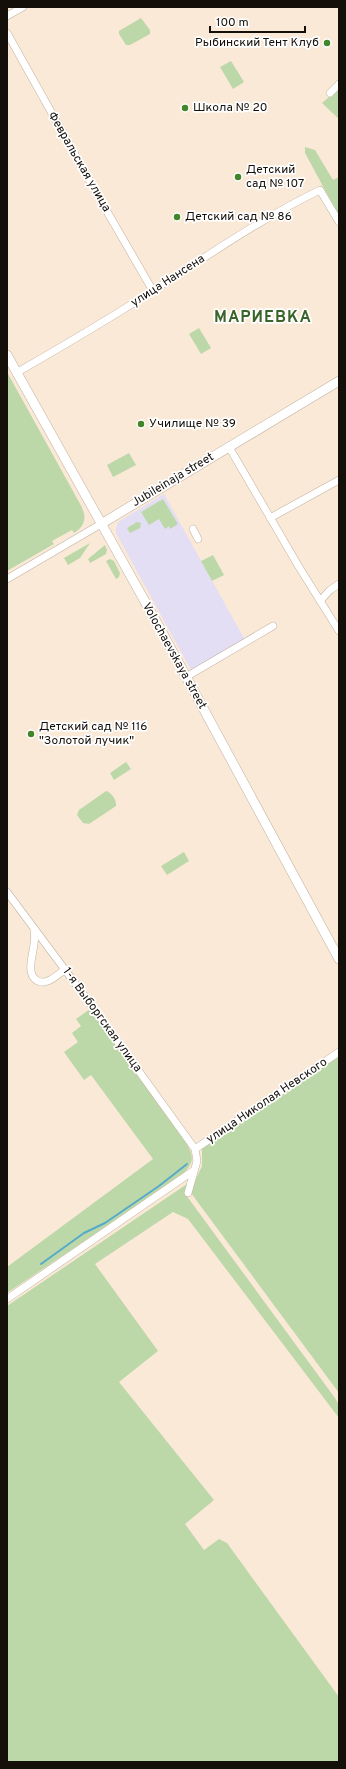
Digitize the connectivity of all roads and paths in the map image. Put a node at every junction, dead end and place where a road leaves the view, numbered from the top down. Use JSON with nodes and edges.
{"nodes":[{"id":1,"x":23,"y":7,"type":"edge"},
{"id":2,"x":7,"y":16,"type":"edge"},
{"id":3,"x":7,"y":32,"type":"edge"},
{"id":4,"x":339,"y":84,"type":"edge"},
{"id":5,"x":330,"y":93,"type":"dead end"},
{"id":6,"x":339,"y":222,"type":"edge"},
{"id":7,"x":154,"y":291,"type":"junction"},
{"id":8,"x":7,"y":355,"type":"edge"},
{"id":9,"x":16,"y":372,"type":"junction"},
{"id":10,"x":339,"y":381,"type":"edge"},
{"id":11,"x":229,"y":446,"type":"junction"},
{"id":12,"x":339,"y":480,"type":"edge"},
{"id":13,"x":270,"y":518,"type":"junction"},
{"id":14,"x":101,"y":524,"type":"junction"},
{"id":15,"x":193,"y":529,"type":"dead end"},
{"id":16,"x":198,"y":539,"type":"dead end"},
{"id":17,"x":7,"y":579,"type":"edge"},
{"id":18,"x":339,"y":584,"type":"edge"},
{"id":19,"x":320,"y":601,"type":"junction"},
{"id":20,"x":273,"y":626,"type":"dead end"},
{"id":21,"x":339,"y":631,"type":"edge"},
{"id":22,"x":186,"y":677,"type":"junction"},
{"id":23,"x":7,"y":892,"type":"edge"},
{"id":24,"x":31,"y":925,"type":"junction"},
{"id":25,"x":339,"y":959,"type":"edge"},
{"id":26,"x":65,"y":969,"type":"junction"},
{"id":27,"x":339,"y":1052,"type":"edge"},
{"id":28,"x":195,"y":1149,"type":"junction"},
{"id":29,"x":193,"y":1171,"type":"junction"},
{"id":30,"x":188,"y":1192,"type":"dead end"},
{"id":31,"x":7,"y":1299,"type":"edge"}],
"edges":[{"from":1,"to":2,"type":"street"},
{"from":3,"to":7,"type":"street","name":"Февральская улица"},
{"from":4,"to":5,"type":"street"},
{"from":6,"to":7,"type":"street","name":"улица Нансена"},
{"from":7,"to":9,"type":"street","name":"улица Нансена"},
{"from":8,"to":9,"type":"street","name":"Volochaevskaya street"},
{"from":9,"to":14,"type":"street","name":"Volochaevskaya street"},
{"from":10,"to":11,"type":"street","name":"Jubileinaja street"},
{"from":11,"to":13,"type":"street"},
{"from":11,"to":14,"type":"street","name":"Jubileinaja street"},
{"from":12,"to":13,"type":"street"},
{"from":13,"to":19,"type":"street"},
{"from":14,"to":17,"type":"street","name":"Jubileinaja street"},
{"from":14,"to":22,"type":"street","name":"Volochaevskaya street"},
{"from":15,"to":16,"type":"street"},
{"from":18,"to":19,"type":"street"},
{"from":19,"to":21,"type":"street"},
{"from":20,"to":22,"type":"street"},
{"from":22,"to":25,"type":"street","name":"Volochaevskaya street"},
{"from":23,"to":24,"type":"street","name":"1-я Выборгская улица"},
{"from":24,"to":26,"type":"street","name":"1-я Выборгская улица"},
{"from":24,"to":26,"type":"street"},
{"from":26,"to":28,"type":"street","name":"1-я Выборгская улица"},
{"from":27,"to":28,"type":"street","name":"улица Николая Невского"},
{"from":28,"to":29,"type":"street"},
{"from":29,"to":30,"type":"street"},
{"from":29,"to":31,"type":"street"}]}
